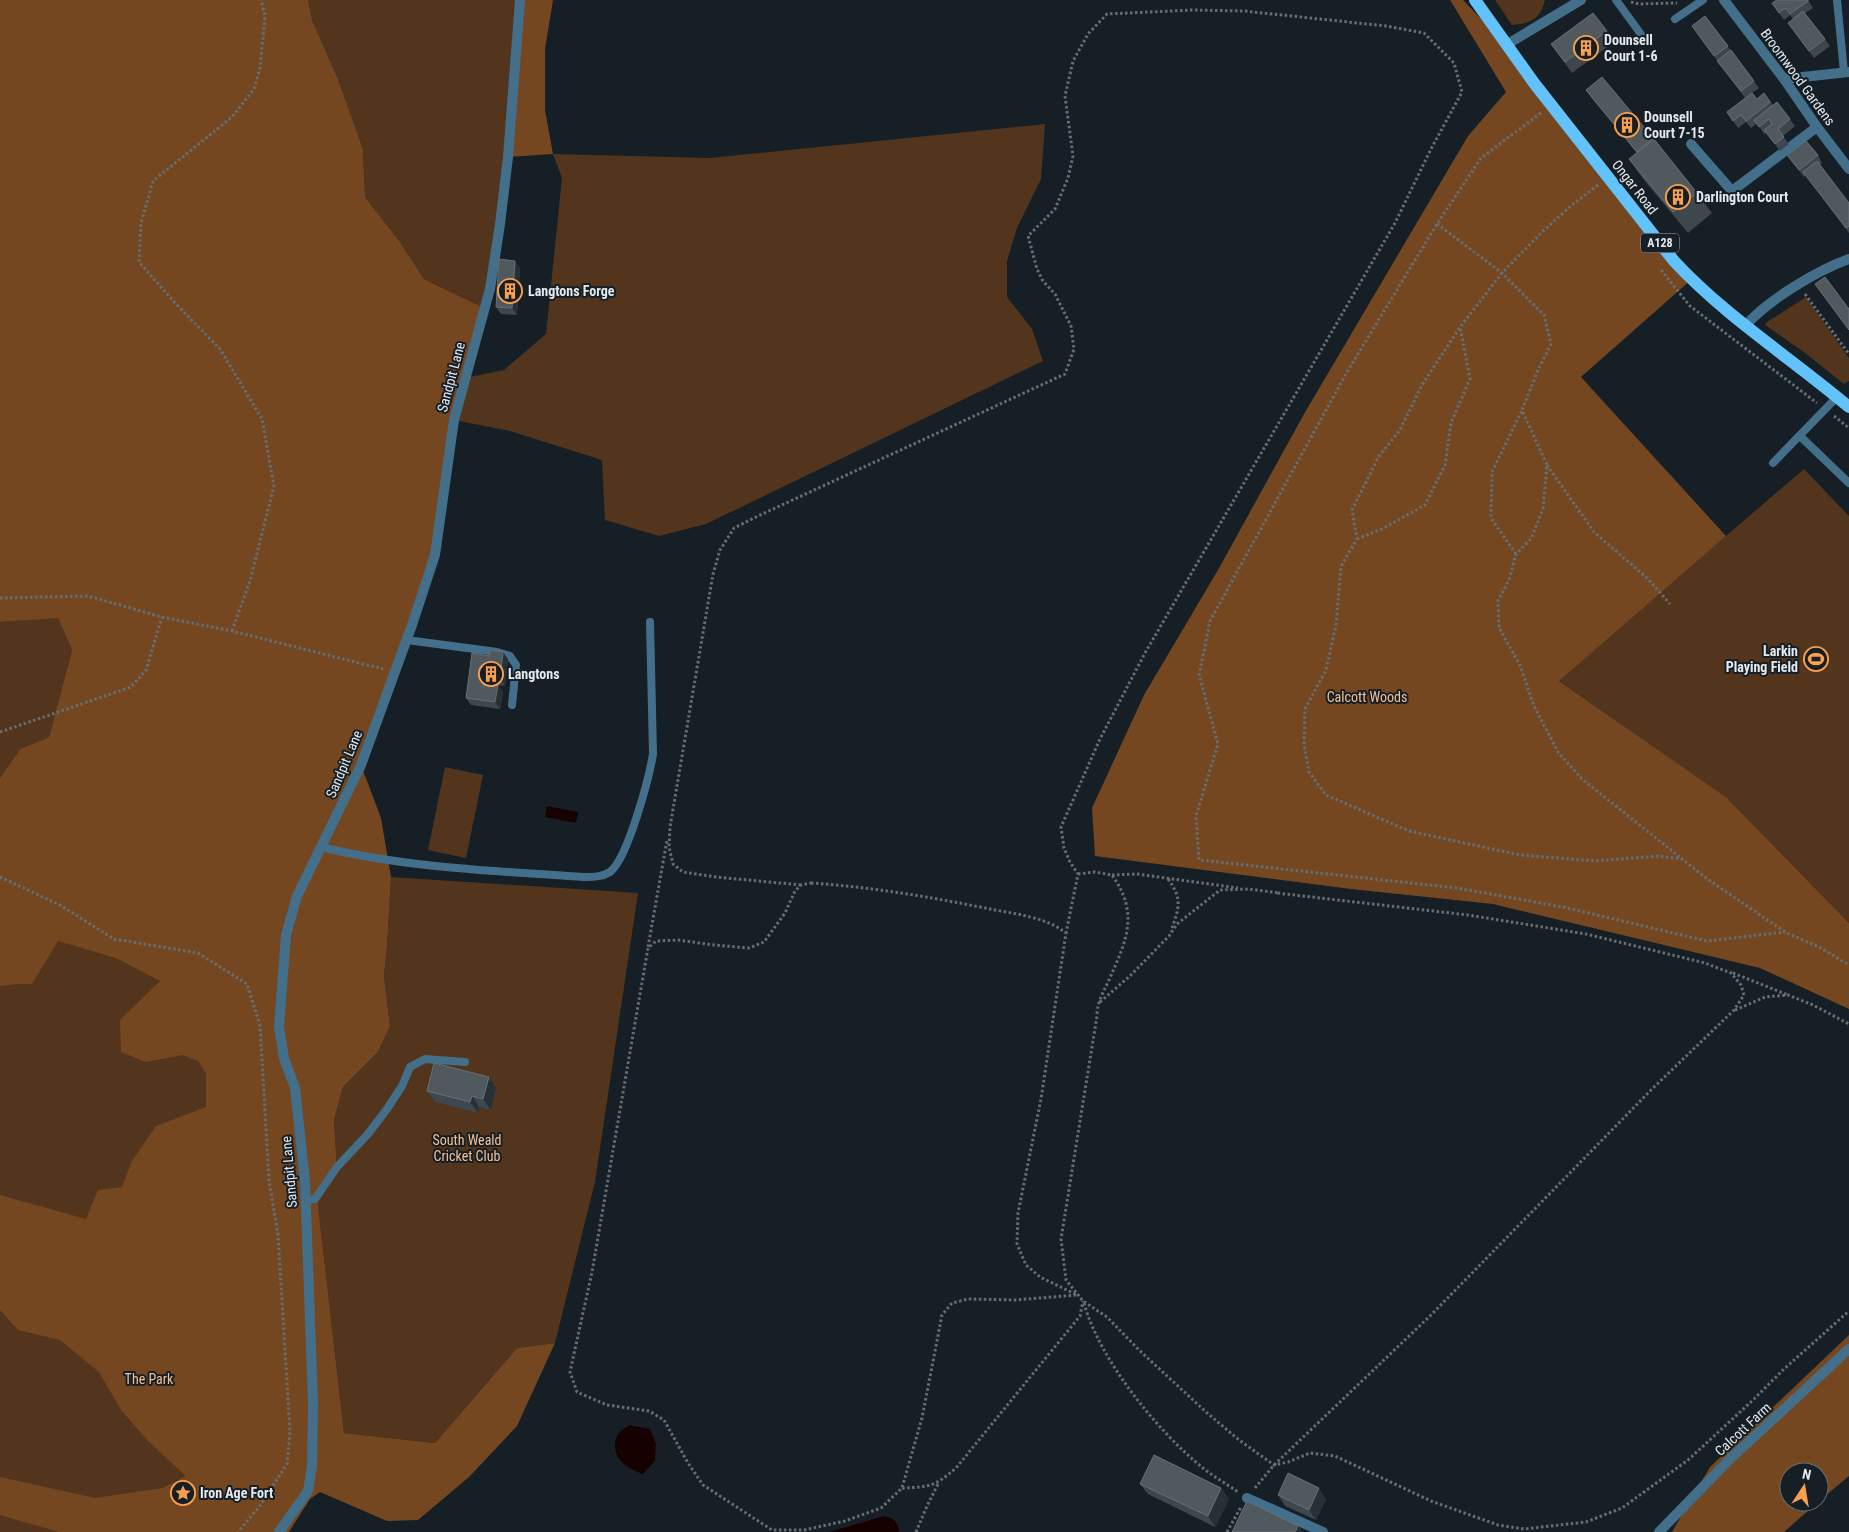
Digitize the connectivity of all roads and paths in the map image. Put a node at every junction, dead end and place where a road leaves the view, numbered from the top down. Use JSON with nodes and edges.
{"nodes":[{"id":1,"x":260,"y":0,"type":"edge"},
{"id":2,"x":520,"y":0,"type":"edge"},
{"id":3,"x":1475,"y":0,"type":"edge"},
{"id":4,"x":1558,"y":0,"type":"edge"},
{"id":5,"x":1582,"y":0,"type":"edge"},
{"id":6,"x":1616,"y":0,"type":"edge"},
{"id":7,"x":1724,"y":0,"type":"edge"},
{"id":8,"x":1837,"y":0,"type":"edge"},
{"id":9,"x":1630,"y":2,"type":"dead end"},
{"id":10,"x":1700,"y":2,"type":"edge"},
{"id":11,"x":1565,"y":10,"type":"junction"},
{"id":12,"x":1675,"y":18,"type":"dead end"},
{"id":13,"x":1643,"y":37,"type":"dead end"},
{"id":14,"x":1506,"y":45,"type":"junction"},
{"id":15,"x":1846,"y":72,"type":"edge"},
{"id":16,"x":1784,"y":79,"type":"junction"},
{"id":17,"x":1551,"y":104,"type":"junction"},
{"id":18,"x":1817,"y":127,"type":"junction"},
{"id":19,"x":1691,"y":144,"type":"dead end"},
{"id":20,"x":1849,"y":169,"type":"edge"},
{"id":21,"x":1609,"y":177,"type":"junction"},
{"id":22,"x":1437,"y":224,"type":"junction"},
{"id":23,"x":1849,"y":259,"type":"edge"},
{"id":24,"x":1502,"y":273,"type":"junction"},
{"id":25,"x":1799,"y":285,"type":"junction"},
{"id":26,"x":1745,"y":326,"type":"junction"},
{"id":27,"x":1460,"y":327,"type":"junction"},
{"id":28,"x":1849,"y":354,"type":"edge"},
{"id":29,"x":1837,"y":397,"type":"junction"},
{"id":30,"x":1849,"y":407,"type":"edge"},
{"id":31,"x":1522,"y":410,"type":"junction"},
{"id":32,"x":1800,"y":436,"type":"junction"},
{"id":33,"x":1773,"y":463,"type":"dead end"},
{"id":34,"x":1547,"y":464,"type":"junction"},
{"id":35,"x":1849,"y":483,"type":"edge"},
{"id":36,"x":1358,"y":539,"type":"junction"},
{"id":37,"x":1516,"y":554,"type":"junction"},
{"id":38,"x":0,"y":598,"type":"edge"},
{"id":39,"x":1670,"y":604,"type":"dead end"},
{"id":40,"x":162,"y":618,"type":"junction"},
{"id":41,"x":650,"y":622,"type":"dead end"},
{"id":42,"x":232,"y":632,"type":"junction"},
{"id":43,"x":407,"y":640,"type":"junction"},
{"id":44,"x":395,"y":672,"type":"junction"},
{"id":45,"x":512,"y":705,"type":"dead end"},
{"id":46,"x":0,"y":732,"type":"edge"},
{"id":47,"x":670,"y":827,"type":"junction"},
{"id":48,"x":321,"y":848,"type":"junction"},
{"id":49,"x":1682,"y":859,"type":"junction"},
{"id":50,"x":1078,"y":874,"type":"junction"},
{"id":51,"x":1112,"y":875,"type":"junction"},
{"id":52,"x":0,"y":877,"type":"edge"},
{"id":53,"x":1168,"y":879,"type":"junction"},
{"id":54,"x":801,"y":885,"type":"junction"},
{"id":55,"x":1249,"y":889,"type":"junction"},
{"id":56,"x":1785,"y":932,"type":"junction"},
{"id":57,"x":1066,"y":933,"type":"junction"},
{"id":58,"x":1169,"y":936,"type":"junction"},
{"id":59,"x":648,"y":948,"type":"junction"},
{"id":60,"x":1849,"y":965,"type":"edge"},
{"id":61,"x":1732,"y":973,"type":"junction"},
{"id":62,"x":1788,"y":995,"type":"junction"},
{"id":63,"x":1097,"y":1004,"type":"junction"},
{"id":64,"x":1734,"y":1010,"type":"junction"},
{"id":65,"x":1849,"y":1024,"type":"edge"},
{"id":66,"x":464,"y":1062,"type":"dead end"},
{"id":67,"x":306,"y":1200,"type":"junction"},
{"id":68,"x":1077,"y":1295,"type":"junction"},
{"id":69,"x":1083,"y":1301,"type":"junction"},
{"id":70,"x":1849,"y":1311,"type":"edge"},
{"id":71,"x":1849,"y":1349,"type":"edge"},
{"id":72,"x":1274,"y":1465,"type":"junction"},
{"id":73,"x":938,"y":1484,"type":"junction"},
{"id":74,"x":902,"y":1488,"type":"junction"},
{"id":75,"x":1247,"y":1498,"type":"junction"},
{"id":76,"x":238,"y":1532,"type":"edge"},
{"id":77,"x":279,"y":1532,"type":"edge"},
{"id":78,"x":916,"y":1532,"type":"edge"},
{"id":79,"x":1227,"y":1532,"type":"edge"},
{"id":80,"x":1322,"y":1532,"type":"edge"},
{"id":81,"x":1659,"y":1532,"type":"edge"}],
"edges":[{"from":1,"to":42,"type":"path"},
{"from":2,"to":43,"type":"street","name":"Sandpit Lane"},
{"from":3,"to":14,"type":"main road","name":"Ongar Road","number":"A128"},
{"from":4,"to":11,"type":"street"},
{"from":5,"to":11,"type":"street"},
{"from":6,"to":13,"type":"lane"},
{"from":7,"to":16,"type":"street","name":"Broomwood Gardens"},
{"from":8,"to":15,"type":"lane"},
{"from":9,"to":10,"type":"path"},
{"from":10,"to":12,"type":"lane"},
{"from":11,"to":14,"type":"street"},
{"from":14,"to":17,"type":"main road","name":"Ongar Road","number":"A128"},
{"from":15,"to":16,"type":"street"},
{"from":16,"to":18,"type":"street","name":"Broomwood Gardens"},
{"from":17,"to":21,"type":"main road","name":"Ongar Road","number":"A128"},
{"from":17,"to":22,"type":"path"},
{"from":18,"to":19,"type":"street"},
{"from":18,"to":20,"type":"street","name":"Broomwood Gardens"},
{"from":21,"to":24,"type":"path"},
{"from":21,"to":26,"type":"main road","name":"Ongar Road","number":"A128"},
{"from":22,"to":24,"type":"path"},
{"from":22,"to":56,"type":"path"},
{"from":23,"to":25,"type":"street"},
{"from":24,"to":27,"type":"path"},
{"from":24,"to":31,"type":"path"},
{"from":25,"to":26,"type":"street"},
{"from":25,"to":28,"type":"path"},
{"from":26,"to":29,"type":"main road","name":"Ongar Road","number":"A128"},
{"from":27,"to":36,"type":"path"},
{"from":27,"to":36,"type":"path"},
{"from":29,"to":30,"type":"main road","name":"Ongar Road","number":"A128"},
{"from":29,"to":32,"type":"lane"},
{"from":31,"to":34,"type":"path"},
{"from":31,"to":37,"type":"path"},
{"from":32,"to":33,"type":"lane"},
{"from":32,"to":35,"type":"lane"},
{"from":34,"to":37,"type":"path"},
{"from":34,"to":39,"type":"path"},
{"from":36,"to":49,"type":"path"},
{"from":37,"to":49,"type":"path"},
{"from":38,"to":40,"type":"path"},
{"from":40,"to":42,"type":"path"},
{"from":40,"to":46,"type":"path"},
{"from":41,"to":48,"type":"lane"},
{"from":42,"to":44,"type":"path"},
{"from":43,"to":44,"type":"street","name":"Sandpit Lane"},
{"from":43,"to":45,"type":"lane"},
{"from":44,"to":48,"type":"street","name":"Sandpit Lane"},
{"from":47,"to":50,"type":"path"},
{"from":47,"to":54,"type":"path"},
{"from":47,"to":59,"type":"path"},
{"from":48,"to":67,"type":"street","name":"Sandpit Lane"},
{"from":49,"to":56,"type":"path"},
{"from":50,"to":51,"type":"path"},
{"from":50,"to":57,"type":"path"},
{"from":51,"to":53,"type":"path"},
{"from":51,"to":63,"type":"path"},
{"from":52,"to":76,"type":"path"},
{"from":53,"to":55,"type":"path"},
{"from":53,"to":58,"type":"path"},
{"from":54,"to":57,"type":"path"},
{"from":54,"to":59,"type":"path"},
{"from":55,"to":58,"type":"path"},
{"from":55,"to":61,"type":"path"},
{"from":56,"to":60,"type":"path"},
{"from":57,"to":68,"type":"path"},
{"from":58,"to":63,"type":"path"},
{"from":59,"to":74,"type":"path"},
{"from":61,"to":62,"type":"path"},
{"from":61,"to":64,"type":"path"},
{"from":62,"to":64,"type":"path"},
{"from":62,"to":65,"type":"path"},
{"from":63,"to":68,"type":"path"},
{"from":64,"to":72,"type":"path"},
{"from":66,"to":67,"type":"lane"},
{"from":67,"to":77,"type":"street","name":"Sandpit Lane"},
{"from":68,"to":69,"type":"path"},
{"from":68,"to":74,"type":"path"},
{"from":69,"to":72,"type":"path"},
{"from":69,"to":73,"type":"path"},
{"from":69,"to":75,"type":"path"},
{"from":70,"to":72,"type":"path"},
{"from":71,"to":81,"type":"street","name":"Calcott Farm"},
{"from":72,"to":75,"type":"path"},
{"from":73,"to":74,"type":"path"},
{"from":73,"to":78,"type":"path"},
{"from":75,"to":79,"type":"path"},
{"from":75,"to":80,"type":"street"}]}
